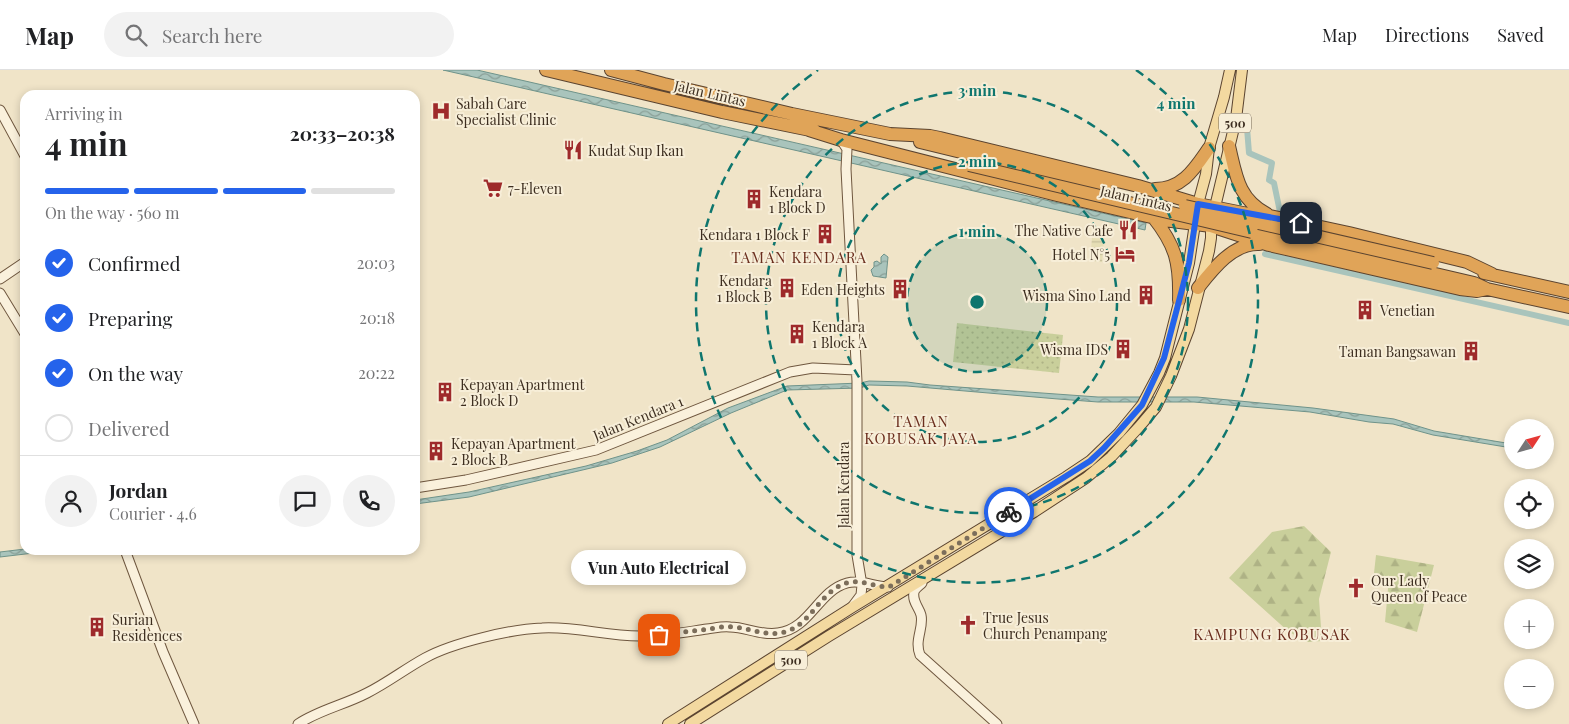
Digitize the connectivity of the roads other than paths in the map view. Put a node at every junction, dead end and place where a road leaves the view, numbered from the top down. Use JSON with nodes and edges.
{"nodes":[{"id":1,"x":546,"y":70,"type":"edge"},
{"id":2,"x":611,"y":70,"type":"edge"},
{"id":3,"x":1230,"y":70,"type":"edge"},
{"id":4,"x":1242,"y":70,"type":"edge"},
{"id":5,"x":0,"y":110,"type":"edge"},
{"id":6,"x":809,"y":130,"type":"junction"},
{"id":7,"x":890,"y":134,"type":"junction"},
{"id":8,"x":841,"y":140,"type":"junction"},
{"id":9,"x":861,"y":145,"type":"junction"},
{"id":10,"x":1229,"y":146,"type":"junction"},
{"id":11,"x":20,"y":147,"type":"edge"},
{"id":12,"x":1209,"y":148,"type":"junction"},
{"id":13,"x":846,"y":162,"type":"junction"},
{"id":14,"x":1138,"y":186,"type":"junction"},
{"id":15,"x":1181,"y":201,"type":"junction"},
{"id":16,"x":1198,"y":204,"type":"junction"},
{"id":17,"x":1248,"y":214,"type":"junction"},
{"id":18,"x":1211,"y":216,"type":"junction"},
{"id":19,"x":1270,"y":216,"type":"junction"},
{"id":20,"x":1158,"y":219,"type":"junction"},
{"id":21,"x":1195,"y":223,"type":"junction"},
{"id":22,"x":1248,"y":234,"type":"junction"},
{"id":23,"x":1269,"y":245,"type":"junction"},
{"id":24,"x":1189,"y":263,"type":"junction"},
{"id":25,"x":20,"y":265,"type":"edge"},
{"id":26,"x":1205,"y":266,"type":"junction"},
{"id":27,"x":1492,"y":274,"type":"junction"},
{"id":28,"x":0,"y":279,"type":"edge"},
{"id":29,"x":1198,"y":288,"type":"junction"},
{"id":30,"x":1487,"y":289,"type":"junction"},
{"id":31,"x":1569,"y":292,"type":"edge"},
{"id":32,"x":0,"y":293,"type":"edge"},
{"id":33,"x":1178,"y":300,"type":"junction"},
{"id":34,"x":1569,"y":307,"type":"edge"},
{"id":35,"x":20,"y":326,"type":"edge"},
{"id":36,"x":856,"y":370,"type":"junction"},
{"id":37,"x":420,"y":488,"type":"edge"},
{"id":38,"x":127,"y":555,"type":"edge"},
{"id":39,"x":925,"y":579,"type":"junction"},
{"id":40,"x":862,"y":582,"type":"junction"},
{"id":41,"x":889,"y":587,"type":"junction"},
{"id":42,"x":894,"y":598,"type":"junction"},
{"id":43,"x":915,"y":604,"type":"junction"},
{"id":44,"x":851,"y":608,"type":"junction"},
{"id":45,"x":764,"y":677,"type":"junction"},
{"id":46,"x":725,"y":688,"type":"junction"},
{"id":47,"x":194,"y":724,"type":"edge"},
{"id":48,"x":298,"y":724,"type":"edge"},
{"id":49,"x":668,"y":724,"type":"edge"},
{"id":50,"x":690,"y":724,"type":"edge"},
{"id":51,"x":996,"y":724,"type":"edge"}],
"edges":[{"from":1,"to":6,"type":"highway","name":"Jalan Lintas"},
{"from":2,"to":7,"type":"highway","name":"Jalan Lintas"},
{"from":3,"to":12,"type":"main road","number":"500"},
{"from":4,"to":10,"type":"main road","number":"500"},
{"from":5,"to":11,"type":"street"},
{"from":6,"to":8,"type":"highway","name":"Jalan Lintas"},
{"from":6,"to":18,"type":"highway","name":"Jalan Lintas","bridge":true},
{"from":7,"to":14,"type":"highway","name":"Jalan Lintas"},
{"from":7,"to":15,"type":"highway","name":"Jalan Lintas"},
{"from":8,"to":9,"type":"highway","name":"Jalan Lintas"},
{"from":8,"to":13,"type":"street","name":"Jalan Kendara"},
{"from":9,"to":13,"type":"street"},
{"from":9,"to":20,"type":"highway","name":"Jalan Lintas"},
{"from":10,"to":18,"type":"main road","number":"500"},
{"from":10,"to":19,"type":"highway"},
{"from":12,"to":14,"type":"highway"},
{"from":12,"to":16,"type":"main road","number":"500"},
{"from":13,"to":36,"type":"street","name":"Jalan Kendara"},
{"from":14,"to":15,"type":"highway","name":"Jalan Lintas"},
{"from":15,"to":16,"type":"highway","name":"Jalan Lintas"},
{"from":15,"to":18,"type":"highway","bridge":true},
{"from":15,"to":20,"type":"highway"},
{"from":16,"to":18,"type":"highway","name":"Jalan Lintas"},
{"from":16,"to":21,"type":"main road","number":"500"},
{"from":17,"to":18,"type":"highway","name":"Jalan Lintas"},
{"from":17,"to":19,"type":"highway","name":"Jalan Lintas"},
{"from":17,"to":22,"type":"highway"},
{"from":18,"to":21,"type":"highway","name":"Jalan Lintas"},
{"from":18,"to":22,"type":"highway","bridge":true},
{"from":18,"to":26,"type":"main road","number":"500"},
{"from":18,"to":27,"type":"highway","name":"Jalan Lintas","bridge":true},
{"from":19,"to":27,"type":"highway","name":"Jalan Lintas"},
{"from":20,"to":21,"type":"highway","name":"Jalan Lintas"},
{"from":20,"to":33,"type":"highway"},
{"from":21,"to":24,"type":"main road","number":"500"},
{"from":22,"to":23,"type":"highway"},
{"from":22,"to":30,"type":"highway"},
{"from":23,"to":29,"type":"highway"},
{"from":23,"to":30,"type":"highway"},
{"from":24,"to":26,"type":"main road"},
{"from":24,"to":33,"type":"main road","number":"500"},
{"from":25,"to":28,"type":"street"},
{"from":26,"to":29,"type":"main road","number":"500"},
{"from":27,"to":31,"type":"highway","name":"Jalan Lintas"},
{"from":29,"to":39,"type":"main road","number":"500"},
{"from":30,"to":34,"type":"highway"},
{"from":32,"to":35,"type":"street"},
{"from":33,"to":41,"type":"main road","number":"500"},
{"from":36,"to":37,"type":"street","name":"Jalan Kendara 1"},
{"from":36,"to":40,"type":"street","name":"Jalan Kendara"},
{"from":38,"to":47,"type":"street"},
{"from":39,"to":42,"type":"main road","number":"500"},
{"from":39,"to":43,"type":"street"},
{"from":40,"to":41,"type":"street"},
{"from":40,"to":44,"type":"street"},
{"from":40,"to":48,"type":"street"},
{"from":41,"to":44,"type":"main road","number":"500"},
{"from":42,"to":43,"type":"street"},
{"from":42,"to":45,"type":"main road","number":"500"},
{"from":43,"to":51,"type":"street"},
{"from":44,"to":46,"type":"main road","number":"500"},
{"from":45,"to":46,"type":"main road"},
{"from":45,"to":50,"type":"main road","number":"500"},
{"from":46,"to":49,"type":"main road","number":"500"}]}
